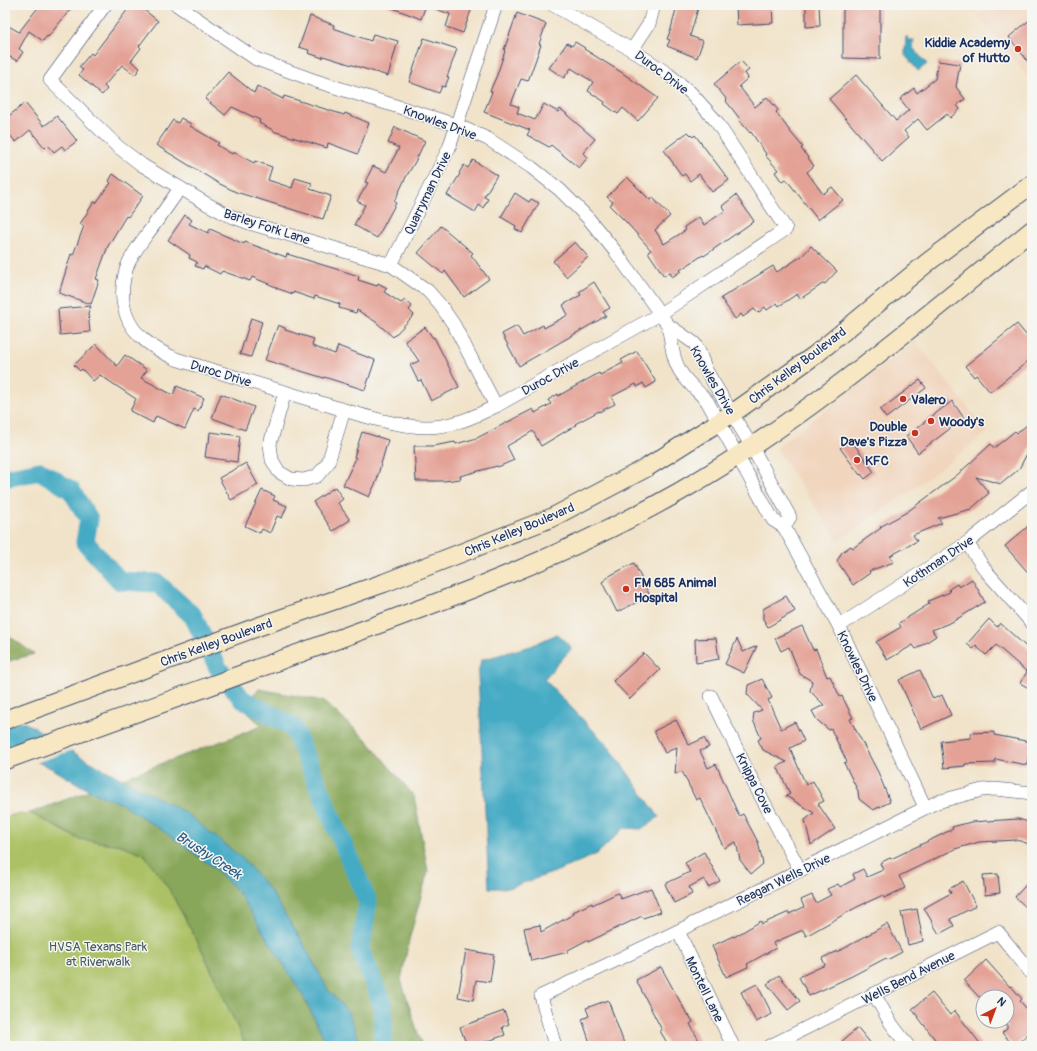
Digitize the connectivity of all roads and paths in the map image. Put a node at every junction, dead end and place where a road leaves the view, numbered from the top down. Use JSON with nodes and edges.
{"nodes":[{"id":1,"x":104,"y":5,"type":"edge"},
{"id":2,"x":177,"y":5,"type":"edge"},
{"id":3,"x":496,"y":5,"type":"edge"},
{"id":4,"x":553,"y":5,"type":"edge"},
{"id":5,"x":654,"y":5,"type":"edge"},
{"id":6,"x":632,"y":50,"type":"junction"},
{"id":7,"x":456,"y":125,"type":"junction"},
{"id":8,"x":1032,"y":184,"type":"edge"},
{"id":9,"x":180,"y":188,"type":"junction"},
{"id":10,"x":1032,"y":230,"type":"edge"},
{"id":11,"x":391,"y":265,"type":"junction"},
{"id":12,"x":660,"y":314,"type":"junction"},
{"id":13,"x":668,"y":325,"type":"junction"},
{"id":14,"x":285,"y":392,"type":"junction"},
{"id":15,"x":496,"y":406,"type":"junction"},
{"id":16,"x":344,"y":410,"type":"junction"},
{"id":17,"x":726,"y":417,"type":"junction"},
{"id":18,"x":745,"y":451,"type":"junction"},
{"id":19,"x":1032,"y":490,"type":"edge"},
{"id":20,"x":966,"y":543,"type":"junction"},
{"id":21,"x":1032,"y":623,"type":"edge"},
{"id":22,"x":839,"y":626,"type":"junction"},
{"id":23,"x":711,"y":696,"type":"dead end"},
{"id":24,"x":5,"y":720,"type":"edge"},
{"id":25,"x":5,"y":760,"type":"edge"},
{"id":26,"x":1032,"y":793,"type":"edge"},
{"id":27,"x":925,"y":807,"type":"junction"},
{"id":28,"x":800,"y":870,"type":"junction"},
{"id":29,"x":678,"y":931,"type":"junction"},
{"id":30,"x":1032,"y":974,"type":"edge"},
{"id":31,"x":874,"y":994,"type":"junction"},
{"id":32,"x":555,"y":1046,"type":"edge"},
{"id":33,"x":733,"y":1046,"type":"edge"},
{"id":34,"x":770,"y":1046,"type":"edge"},
{"id":35,"x":908,"y":1046,"type":"edge"}],
"edges":[{"from":1,"to":9,"type":"street","name":"Barley Fork Lane"},
{"from":2,"to":7,"type":"street","name":"Knowles Drive"},
{"from":3,"to":7,"type":"street","name":"Quarryman Drive"},
{"from":4,"to":6,"type":"street","name":"Duroc Drive"},
{"from":5,"to":6,"type":"street"},
{"from":6,"to":12,"type":"street","name":"Duroc Drive"},
{"from":7,"to":11,"type":"street","name":"Quarryman Drive"},
{"from":7,"to":12,"type":"street","name":"Knowles Drive"},
{"from":8,"to":17,"type":"main road","name":"Chris Kelley Boulevard"},
{"from":9,"to":11,"type":"street","name":"Barley Fork Lane"},
{"from":9,"to":14,"type":"street","name":"Duroc Drive"},
{"from":10,"to":18,"type":"main road"},
{"from":11,"to":15,"type":"street","name":"Barley Fork Lane"},
{"from":12,"to":13,"type":"street","name":"Knowles Drive"},
{"from":12,"to":15,"type":"street","name":"Duroc Drive"},
{"from":13,"to":17,"type":"street","name":"Knowles Drive"},
{"from":13,"to":17,"type":"street","name":"Knowles Drive"},
{"from":14,"to":16,"type":"street","name":"Duroc Drive"},
{"from":14,"to":16,"type":"street"},
{"from":15,"to":16,"type":"street","name":"Duroc Drive"},
{"from":17,"to":18,"type":"street","name":"Knowles Drive"},
{"from":17,"to":24,"type":"main road","name":"Chris Kelley Boulevard"},
{"from":18,"to":22,"type":"street","name":"Knowles Drive"},
{"from":18,"to":25,"type":"main road"},
{"from":19,"to":20,"type":"street","name":"Kothman Drive"},
{"from":20,"to":21,"type":"street"},
{"from":20,"to":22,"type":"street","name":"Kothman Drive"},
{"from":22,"to":27,"type":"street","name":"Knowles Drive"},
{"from":23,"to":28,"type":"street","name":"Knippa Cove"},
{"from":26,"to":27,"type":"street","name":"Reagan Wells Drive"},
{"from":27,"to":28,"type":"street","name":"Reagan Wells Drive"},
{"from":28,"to":29,"type":"street","name":"Reagan Wells Drive"},
{"from":29,"to":32,"type":"street","name":"Reagan Wells Drive"},
{"from":29,"to":33,"type":"street","name":"Montell Lane"},
{"from":30,"to":31,"type":"street","name":"Wells Bend Avenue"},
{"from":31,"to":34,"type":"street","name":"Wells Bend Avenue"},
{"from":31,"to":35,"type":"street"}]}
